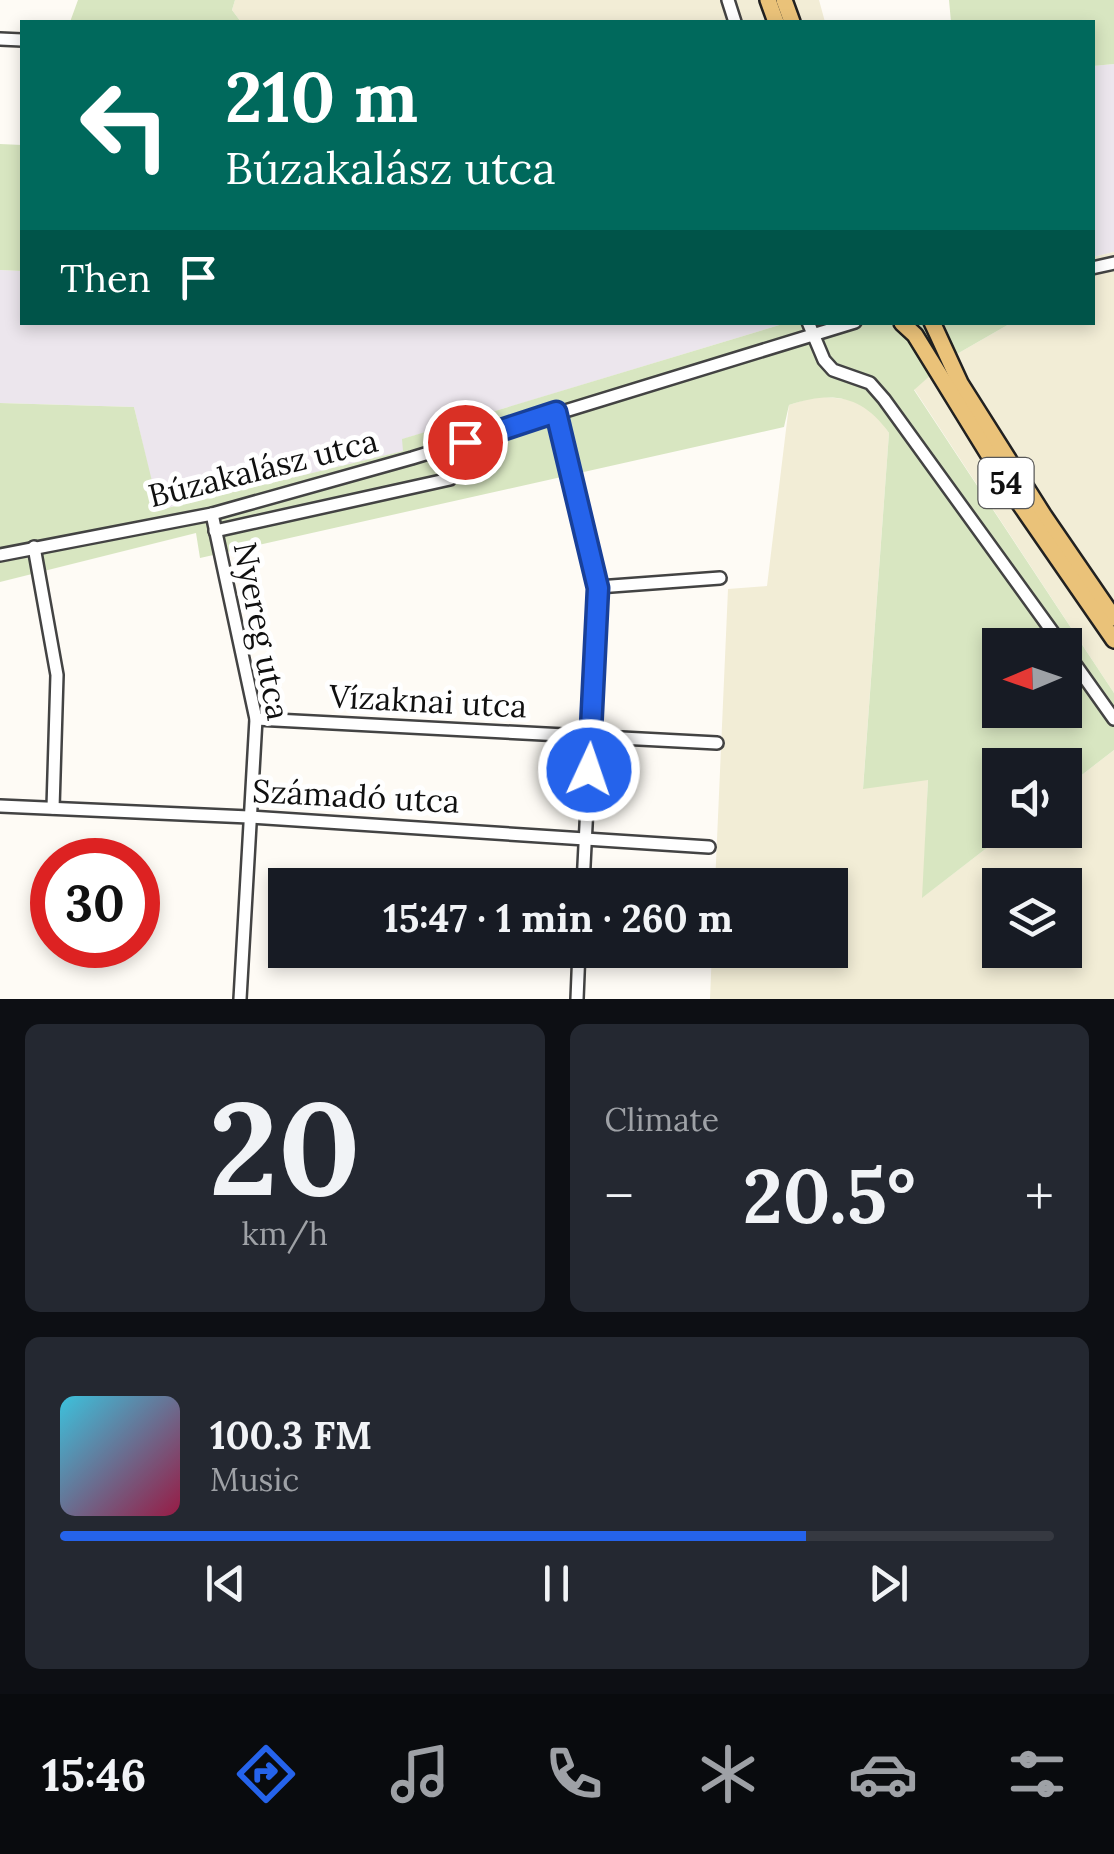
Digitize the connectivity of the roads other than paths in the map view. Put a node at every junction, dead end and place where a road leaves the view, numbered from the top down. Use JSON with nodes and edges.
{"nodes":[{"id":1,"x":811,"y":325,"type":"edge"},
{"id":2,"x":831,"y":325,"type":"edge"},
{"id":3,"x":847,"y":325,"type":"edge"},
{"id":4,"x":907,"y":325,"type":"edge"},
{"id":5,"x":933,"y":325,"type":"edge"},
{"id":6,"x":819,"y":335,"type":"junction"},
{"id":7,"x":556,"y":412,"type":"junction"},
{"id":8,"x":450,"y":479,"type":"dead end"},
{"id":9,"x":212,"y":514,"type":"junction"},
{"id":10,"x":215,"y":531,"type":"junction"},
{"id":11,"x":34,"y":548,"type":"junction"},
{"id":12,"x":0,"y":555,"type":"edge"},
{"id":13,"x":720,"y":578,"type":"dead end"},
{"id":14,"x":598,"y":588,"type":"junction"},
{"id":15,"x":1114,"y":618,"type":"edge"},
{"id":16,"x":1049,"y":628,"type":"edge"},
{"id":17,"x":1114,"y":640,"type":"edge"},
{"id":18,"x":1082,"y":674,"type":"edge"},
{"id":19,"x":256,"y":719,"type":"junction"},
{"id":20,"x":1114,"y":719,"type":"edge"},
{"id":21,"x":590,"y":736,"type":"junction"},
{"id":22,"x":717,"y":744,"type":"dead end"},
{"id":23,"x":0,"y":806,"type":"edge"},
{"id":24,"x":53,"y":808,"type":"junction"},
{"id":25,"x":249,"y":817,"type":"junction"},
{"id":26,"x":585,"y":837,"type":"junction"},
{"id":27,"x":709,"y":847,"type":"dead end"},
{"id":28,"x":583,"y":868,"type":"edge"},
{"id":29,"x":578,"y":968,"type":"edge"},
{"id":30,"x":240,"y":999,"type":"edge"},
{"id":31,"x":577,"y":999,"type":"edge"}],
"edges":[{"from":1,"to":6,"type":"street"},
{"from":2,"to":6,"type":"street","name":"Búzakalász utca"},
{"from":3,"to":6,"type":"street","name":"Búzakalász utca"},
{"from":4,"to":17,"type":"main road","number":"54"},
{"from":5,"to":15,"type":"main road","number":"54"},
{"from":6,"to":7,"type":"street","name":"Búzakalász utca"},
{"from":6,"to":16,"type":"street"},
{"from":7,"to":9,"type":"street","name":"Búzakalász utca"},
{"from":7,"to":14,"type":"street"},
{"from":8,"to":10,"type":"street","name":"Búzakalász utca"},
{"from":9,"to":10,"type":"street","name":"Nyereg utca"},
{"from":9,"to":11,"type":"street","name":"Búzakalász utca"},
{"from":10,"to":19,"type":"street","name":"Nyereg utca"},
{"from":11,"to":12,"type":"street","name":"Búzakalász utca"},
{"from":11,"to":24,"type":"street"},
{"from":13,"to":14,"type":"street"},
{"from":14,"to":21,"type":"street"},
{"from":18,"to":20,"type":"street"},
{"from":19,"to":21,"type":"street","name":"Vízaknai utca"},
{"from":19,"to":25,"type":"street","name":"Nyereg utca"},
{"from":21,"to":22,"type":"street","name":"Vízaknai utca"},
{"from":21,"to":26,"type":"street"},
{"from":23,"to":24,"type":"street","name":"Számadó utca"},
{"from":24,"to":25,"type":"street","name":"Számadó utca"},
{"from":25,"to":26,"type":"street","name":"Számadó utca"},
{"from":25,"to":30,"type":"street","name":"Nyereg utca"},
{"from":26,"to":27,"type":"street","name":"Számadó utca"},
{"from":26,"to":28,"type":"street"},
{"from":29,"to":31,"type":"street"}]}
